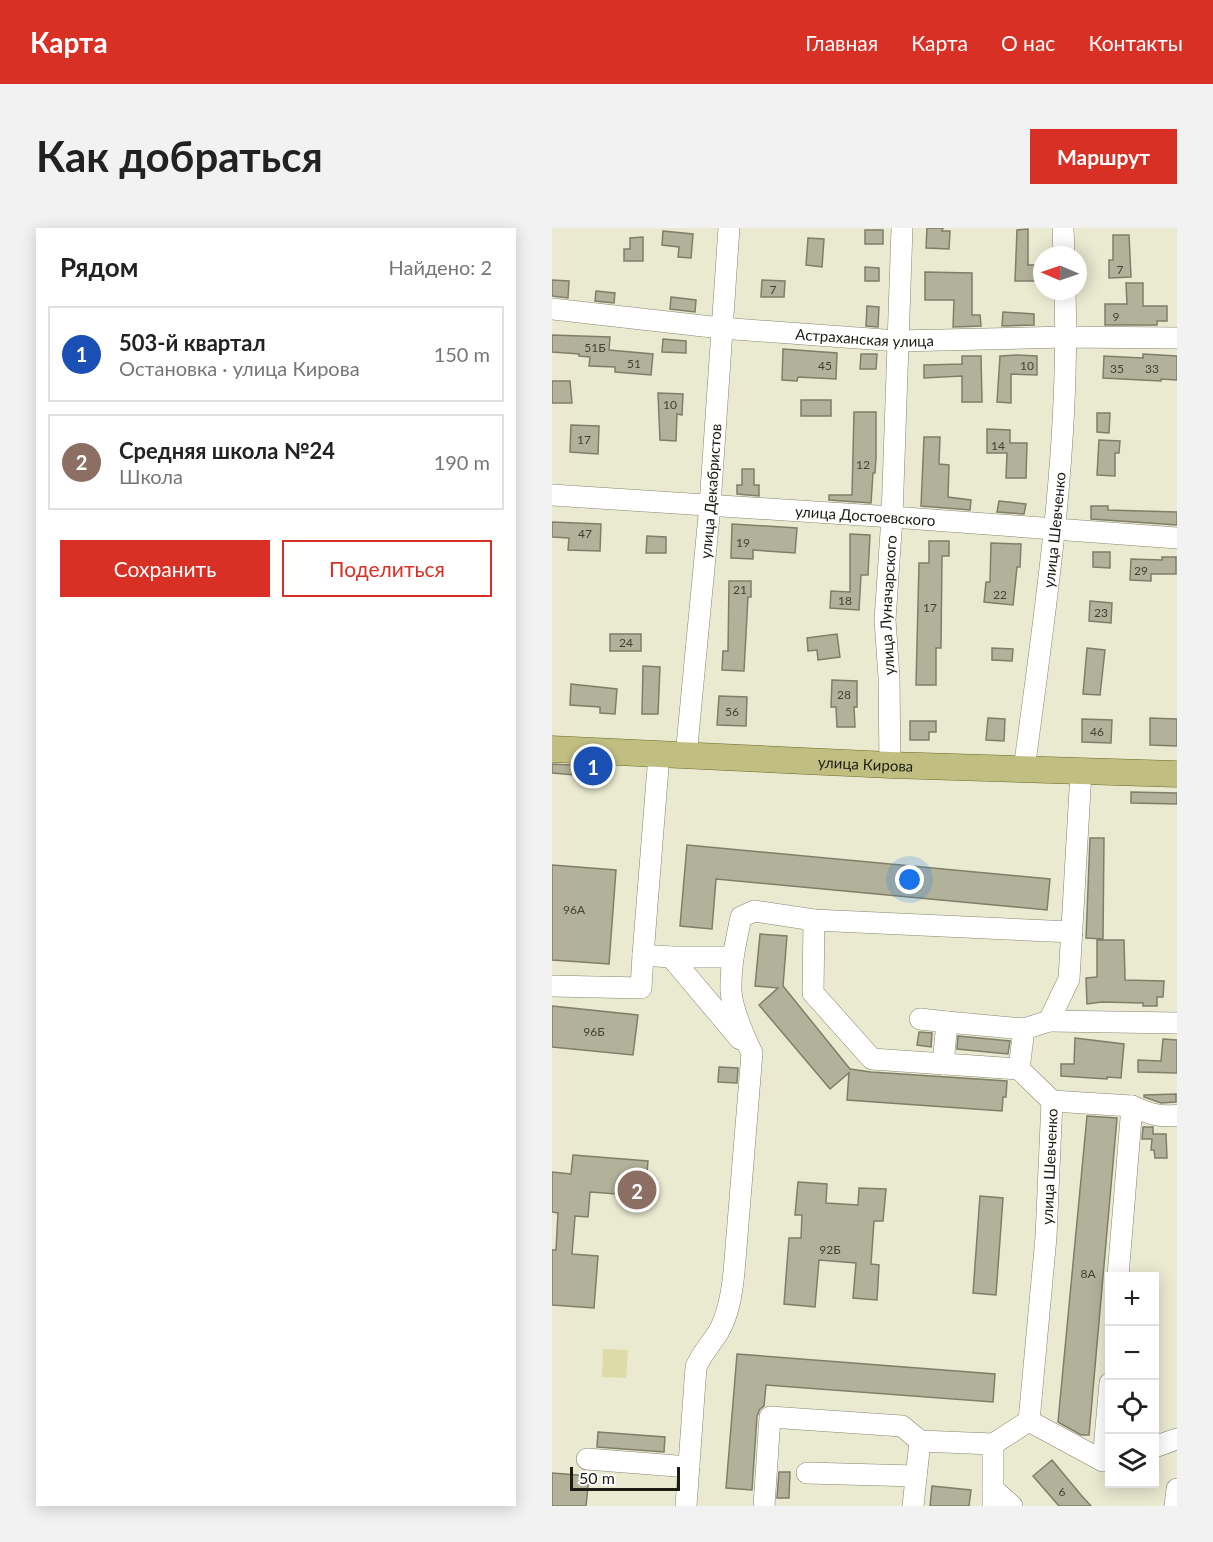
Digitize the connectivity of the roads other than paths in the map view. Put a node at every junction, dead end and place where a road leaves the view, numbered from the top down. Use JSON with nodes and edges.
{"nodes":[{"id":1,"x":729,"y":228,"type":"edge"},
{"id":2,"x":902,"y":228,"type":"edge"},
{"id":3,"x":1063,"y":228,"type":"edge"},
{"id":4,"x":1064,"y":246,"type":"edge"},
{"id":5,"x":1065,"y":300,"type":"edge"},
{"id":6,"x":552,"y":309,"type":"edge"},
{"id":7,"x":721,"y":328,"type":"junction"},
{"id":8,"x":1066,"y":337,"type":"junction"},
{"id":9,"x":1177,"y":338,"type":"edge"},
{"id":10,"x":898,"y":341,"type":"junction"},
{"id":11,"x":552,"y":495,"type":"edge"},
{"id":12,"x":710,"y":506,"type":"junction"},
{"id":13,"x":892,"y":517,"type":"junction"},
{"id":14,"x":1055,"y":529,"type":"junction"},
{"id":15,"x":1177,"y":538,"type":"edge"},
{"id":16,"x":552,"y":749,"type":"edge"},
{"id":17,"x":659,"y":755,"type":"junction"},
{"id":18,"x":686,"y":756,"type":"junction"},
{"id":19,"x":890,"y":765,"type":"junction"},
{"id":20,"x":1024,"y":770,"type":"junction"},
{"id":21,"x":1081,"y":772,"type":"junction"},
{"id":22,"x":1177,"y":774,"type":"edge"},
{"id":23,"x":814,"y":920,"type":"junction"},
{"id":24,"x":1072,"y":932,"type":"junction"},
{"id":25,"x":643,"y":955,"type":"junction"},
{"id":26,"x":671,"y":957,"type":"junction"},
{"id":27,"x":733,"y":957,"type":"junction"},
{"id":28,"x":552,"y":986,"type":"edge"},
{"id":29,"x":921,"y":1019,"type":"dead end"},
{"id":30,"x":1049,"y":1021,"type":"junction"},
{"id":31,"x":947,"y":1022,"type":"junction"},
{"id":32,"x":1177,"y":1023,"type":"edge"},
{"id":33,"x":1024,"y":1029,"type":"junction"},
{"id":34,"x":752,"y":1053,"type":"junction"},
{"id":35,"x":943,"y":1064,"type":"junction"},
{"id":36,"x":1019,"y":1069,"type":"junction"},
{"id":37,"x":1052,"y":1101,"type":"junction"},
{"id":38,"x":1132,"y":1106,"type":"junction"},
{"id":39,"x":1177,"y":1115,"type":"edge"},
{"id":40,"x":1118,"y":1272,"type":"edge"},
{"id":41,"x":1029,"y":1421,"type":"junction"},
{"id":42,"x":1177,"y":1439,"type":"edge"},
{"id":43,"x":920,"y":1441,"type":"junction"},
{"id":44,"x":993,"y":1444,"type":"junction"},
{"id":45,"x":1159,"y":1446,"type":"edge"},
{"id":46,"x":587,"y":1459,"type":"dead end"},
{"id":47,"x":1105,"y":1459,"type":"edge"},
{"id":48,"x":689,"y":1467,"type":"junction"},
{"id":49,"x":807,"y":1473,"type":"dead end"},
{"id":50,"x":916,"y":1476,"type":"junction"},
{"id":51,"x":1177,"y":1489,"type":"edge"},
{"id":52,"x":993,"y":1498,"type":"edge"},
{"id":53,"x":686,"y":1506,"type":"edge"},
{"id":54,"x":764,"y":1506,"type":"edge"},
{"id":55,"x":913,"y":1506,"type":"edge"},
{"id":56,"x":1012,"y":1506,"type":"edge"},
{"id":57,"x":1175,"y":1506,"type":"edge"}],
"edges":[{"from":1,"to":7,"type":"street","name":"улица Декабристов"},
{"from":2,"to":10,"type":"street","name":"улица Луначарского"},
{"from":3,"to":4,"type":"street"},
{"from":5,"to":8,"type":"street","name":"улица Шевченко"},
{"from":6,"to":7,"type":"street","name":"Астраханская улица"},
{"from":7,"to":10,"type":"street","name":"Астраханская улица"},
{"from":7,"to":12,"type":"street","name":"улица Декабристов"},
{"from":8,"to":9,"type":"street","name":"Астраханская улица"},
{"from":8,"to":10,"type":"street","name":"Астраханская улица"},
{"from":8,"to":14,"type":"street","name":"улица Шевченко"},
{"from":10,"to":13,"type":"street","name":"улица Луначарского"},
{"from":11,"to":12,"type":"street","name":"улица Достоевского"},
{"from":12,"to":13,"type":"street","name":"улица Достоевского"},
{"from":12,"to":18,"type":"street","name":"улица Декабристов"},
{"from":13,"to":14,"type":"street","name":"улица Достоевского"},
{"from":13,"to":19,"type":"street","name":"улица Луначарского"},
{"from":14,"to":15,"type":"street","name":"улица Достоевского"},
{"from":14,"to":20,"type":"street","name":"улица Шевченко"},
{"from":16,"to":17,"type":"main road","name":"улица Кирова"},
{"from":17,"to":18,"type":"main road","name":"улица Кирова"},
{"from":17,"to":25,"type":"street"},
{"from":18,"to":19,"type":"main road","name":"улица Кирова"},
{"from":19,"to":20,"type":"main road","name":"улица Кирова"},
{"from":20,"to":21,"type":"main road","name":"улица Кирова"},
{"from":21,"to":22,"type":"main road","name":"улица Кирова"},
{"from":21,"to":24,"type":"street"},
{"from":23,"to":24,"type":"street"},
{"from":23,"to":27,"type":"street"},
{"from":23,"to":35,"type":"street"},
{"from":24,"to":30,"type":"street"},
{"from":25,"to":26,"type":"street"},
{"from":25,"to":28,"type":"street"},
{"from":26,"to":27,"type":"street"},
{"from":26,"to":34,"type":"street"},
{"from":27,"to":34,"type":"street"},
{"from":29,"to":31,"type":"street"},
{"from":30,"to":32,"type":"street"},
{"from":30,"to":33,"type":"street"},
{"from":31,"to":33,"type":"street"},
{"from":31,"to":35,"type":"street"},
{"from":33,"to":36,"type":"street"},
{"from":34,"to":48,"type":"street"},
{"from":35,"to":36,"type":"street"},
{"from":36,"to":37,"type":"street","name":"улица Шевченко"},
{"from":37,"to":38,"type":"street"},
{"from":37,"to":41,"type":"street","name":"улица Шевченко"},
{"from":38,"to":39,"type":"street"},
{"from":38,"to":40,"type":"street"},
{"from":41,"to":44,"type":"street"},
{"from":41,"to":47,"type":"street"},
{"from":42,"to":45,"type":"street"},
{"from":43,"to":44,"type":"street"},
{"from":43,"to":50,"type":"street"},
{"from":43,"to":54,"type":"street"},
{"from":44,"to":52,"type":"street"},
{"from":46,"to":48,"type":"street"},
{"from":48,"to":53,"type":"street"},
{"from":49,"to":50,"type":"street"},
{"from":50,"to":55,"type":"street"},
{"from":51,"to":57,"type":"street"},
{"from":52,"to":56,"type":"street"}]}
